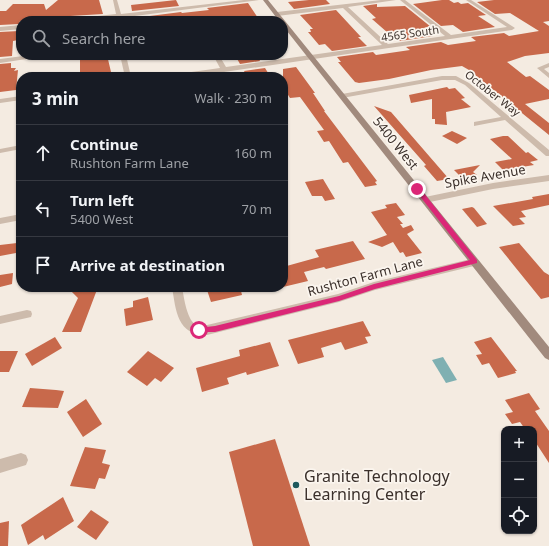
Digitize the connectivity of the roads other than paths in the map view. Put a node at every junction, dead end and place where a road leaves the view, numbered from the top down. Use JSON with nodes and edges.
{"nodes":[{"id":1,"x":115,"y":0,"type":"edge"},
{"id":2,"x":190,"y":0,"type":"edge"},
{"id":3,"x":257,"y":0,"type":"edge"},
{"id":4,"x":265,"y":0,"type":"edge"},
{"id":5,"x":394,"y":0,"type":"edge"},
{"id":6,"x":402,"y":0,"type":"edge"},
{"id":7,"x":468,"y":0,"type":"edge"},
{"id":8,"x":344,"y":6,"type":"junction"},
{"id":9,"x":193,"y":7,"type":"junction"},
{"id":10,"x":277,"y":14,"type":"joint"},
{"id":11,"x":119,"y":16,"type":"joint"},
{"id":12,"x":16,"y":27,"type":"edge"},
{"id":13,"x":288,"y":28,"type":"edge"},
{"id":14,"x":0,"y":29,"type":"edge"},
{"id":15,"x":450,"y":37,"type":"junction"},
{"id":16,"x":387,"y":46,"type":"junction"},
{"id":17,"x":311,"y":57,"type":"junction"},
{"id":18,"x":16,"y":59,"type":"edge"},
{"id":19,"x":124,"y":60,"type":"edge"},
{"id":20,"x":219,"y":60,"type":"edge"},
{"id":21,"x":0,"y":61,"type":"edge"},
{"id":22,"x":549,"y":65,"type":"edge"},
{"id":23,"x":224,"y":70,"type":"junction"},
{"id":24,"x":127,"y":72,"type":"edge"},
{"id":25,"x":209,"y":72,"type":"edge"},
{"id":26,"x":549,"y":76,"type":"edge"},
{"id":27,"x":342,"y":96,"type":"junction"},
{"id":28,"x":16,"y":99,"type":"edge"},
{"id":29,"x":0,"y":101,"type":"edge"},
{"id":30,"x":507,"y":118,"type":"junction"},
{"id":31,"x":477,"y":124,"type":"dead end"},
{"id":32,"x":16,"y":148,"type":"edge"},
{"id":33,"x":0,"y":151,"type":"edge"},
{"id":34,"x":549,"y":154,"type":"edge"},
{"id":35,"x":549,"y":178,"type":"edge"},
{"id":36,"x":426,"y":200,"type":"junction"},
{"id":37,"x":16,"y":218,"type":"edge"},
{"id":38,"x":0,"y":221,"type":"edge"},
{"id":39,"x":475,"y":262,"type":"junction"},
{"id":40,"x":178,"y":292,"type":"edge"},
{"id":41,"x":27,"y":314,"type":"dead end"},
{"id":42,"x":0,"y":320,"type":"edge"},
{"id":43,"x":549,"y":355,"type":"edge"},
{"id":44,"x":21,"y":460,"type":"dead end"},
{"id":45,"x":0,"y":466,"type":"edge"}],
"edges":[{"from":1,"to":11,"type":"street"},
{"from":2,"to":9,"type":"street"},
{"from":3,"to":9,"type":"street"},
{"from":4,"to":10,"type":"street","name":"5400 West"},
{"from":5,"to":8,"type":"street"},
{"from":6,"to":15,"type":"street"},
{"from":7,"to":15,"type":"street","name":"4565 South"},
{"from":8,"to":10,"type":"street"},
{"from":8,"to":16,"type":"street"},
{"from":9,"to":11,"type":"street"},
{"from":12,"to":14,"type":"street"},
{"from":13,"to":17,"type":"street","name":"5400 West"},
{"from":15,"to":16,"type":"street","name":"4565 South"},
{"from":16,"to":17,"type":"street","name":"4565 South"},
{"from":17,"to":23,"type":"street","name":"4565 South"},
{"from":17,"to":27,"type":"street","name":"5400 West"},
{"from":18,"to":21,"type":"street"},
{"from":19,"to":24,"type":"street"},
{"from":20,"to":23,"type":"street"},
{"from":22,"to":26,"type":"street"},
{"from":23,"to":25,"type":"street","name":"4565 South"},
{"from":27,"to":30,"type":"street","name":"October Way"},
{"from":27,"to":36,"type":"street","name":"5400 West"},
{"from":28,"to":29,"type":"street"},
{"from":30,"to":31,"type":"street"},
{"from":30,"to":34,"type":"street","name":"October Way"},
{"from":32,"to":33,"type":"street"},
{"from":35,"to":36,"type":"street","name":"Spike Avenue"},
{"from":36,"to":39,"type":"street","name":"5400 West"},
{"from":37,"to":38,"type":"street"},
{"from":39,"to":40,"type":"street","name":"Rushton Farm Lane"},
{"from":39,"to":43,"type":"street","name":"5400 West"},
{"from":41,"to":42,"type":"street"},
{"from":44,"to":45,"type":"street"}]}
